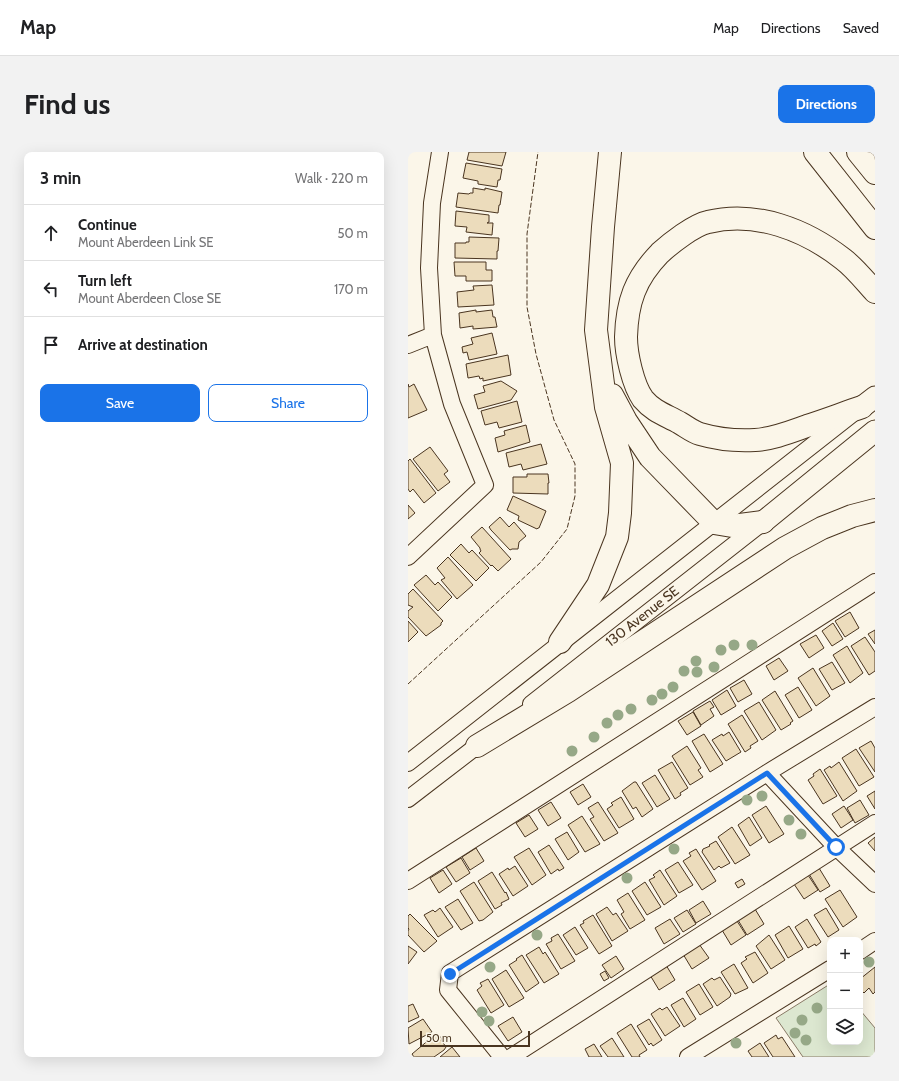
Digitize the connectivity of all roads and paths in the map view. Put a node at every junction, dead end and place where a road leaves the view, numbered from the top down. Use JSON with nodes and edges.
{"nodes":[{"id":1,"x":440,"y":152,"type":"edge"},
{"id":2,"x":610,"y":152,"type":"edge"},
{"id":3,"x":815,"y":152,"type":"edge"},
{"id":4,"x":858,"y":152,"type":"edge"},
{"id":5,"x":875,"y":173,"type":"edge"},
{"id":6,"x":875,"y":228,"type":"edge"},
{"id":7,"x":875,"y":292,"type":"edge"},
{"id":8,"x":433,"y":335,"type":"junction"},
{"id":9,"x":408,"y":345,"type":"edge"},
{"id":10,"x":601,"y":372,"type":"junction"},
{"id":11,"x":868,"y":402,"type":"edge"},
{"id":12,"x":875,"y":431,"type":"edge"},
{"id":13,"x":875,"y":510,"type":"edge"},
{"id":14,"x":763,"y":522,"type":"junction"},
{"id":15,"x":714,"y":523,"type":"junction"},
{"id":16,"x":408,"y":557,"type":"edge"},
{"id":17,"x":875,"y":582,"type":"edge"},
{"id":18,"x":560,"y":642,"type":"junction"},
{"id":19,"x":875,"y":707,"type":"edge"},
{"id":20,"x":477,"y":746,"type":"junction"},
{"id":21,"x":408,"y":763,"type":"edge"},
{"id":22,"x":767,"y":773,"type":"junction"},
{"id":23,"x":408,"y":799,"type":"edge"},
{"id":24,"x":875,"y":823,"type":"edge"},
{"id":25,"x":836,"y":847,"type":"junction"},
{"id":26,"x":408,"y":882,"type":"edge"},
{"id":27,"x":875,"y":884,"type":"edge"},
{"id":28,"x":875,"y":941,"type":"edge"},
{"id":29,"x":863,"y":949,"type":"edge"},
{"id":30,"x":827,"y":971,"type":"edge"},
{"id":31,"x":502,"y":1057,"type":"edge"},
{"id":32,"x":511,"y":1057,"type":"edge"},
{"id":33,"x":688,"y":1057,"type":"edge"}],
"edges":[{"from":1,"to":8,"type":"street"},
{"from":2,"to":10,"type":"highway"},
{"from":3,"to":6,"type":"highway"},
{"from":4,"to":5,"type":"highway"},
{"from":7,"to":11,"type":"highway"},
{"from":8,"to":9,"type":"street"},
{"from":8,"to":16,"type":"street"},
{"from":10,"to":15,"type":"highway"},
{"from":10,"to":18,"type":"highway"},
{"from":11,"to":15,"type":"street"},
{"from":12,"to":14,"type":"main road","name":"130 Avenue SE"},
{"from":13,"to":20,"type":"highway"},
{"from":14,"to":15,"type":"highway"},
{"from":14,"to":20,"type":"street","name":"130 Avenue SE"},
{"from":15,"to":18,"type":"street"},
{"from":17,"to":26,"type":"street"},
{"from":18,"to":21,"type":"street"},
{"from":19,"to":22,"type":"street"},
{"from":20,"to":23,"type":"street","name":"130 Avenue SE"},
{"from":22,"to":25,"type":"street"},
{"from":22,"to":31,"type":"street"},
{"from":24,"to":25,"type":"street"},
{"from":25,"to":27,"type":"street"},
{"from":25,"to":32,"type":"street"},
{"from":28,"to":29,"type":"street"},
{"from":30,"to":33,"type":"street"}]}
